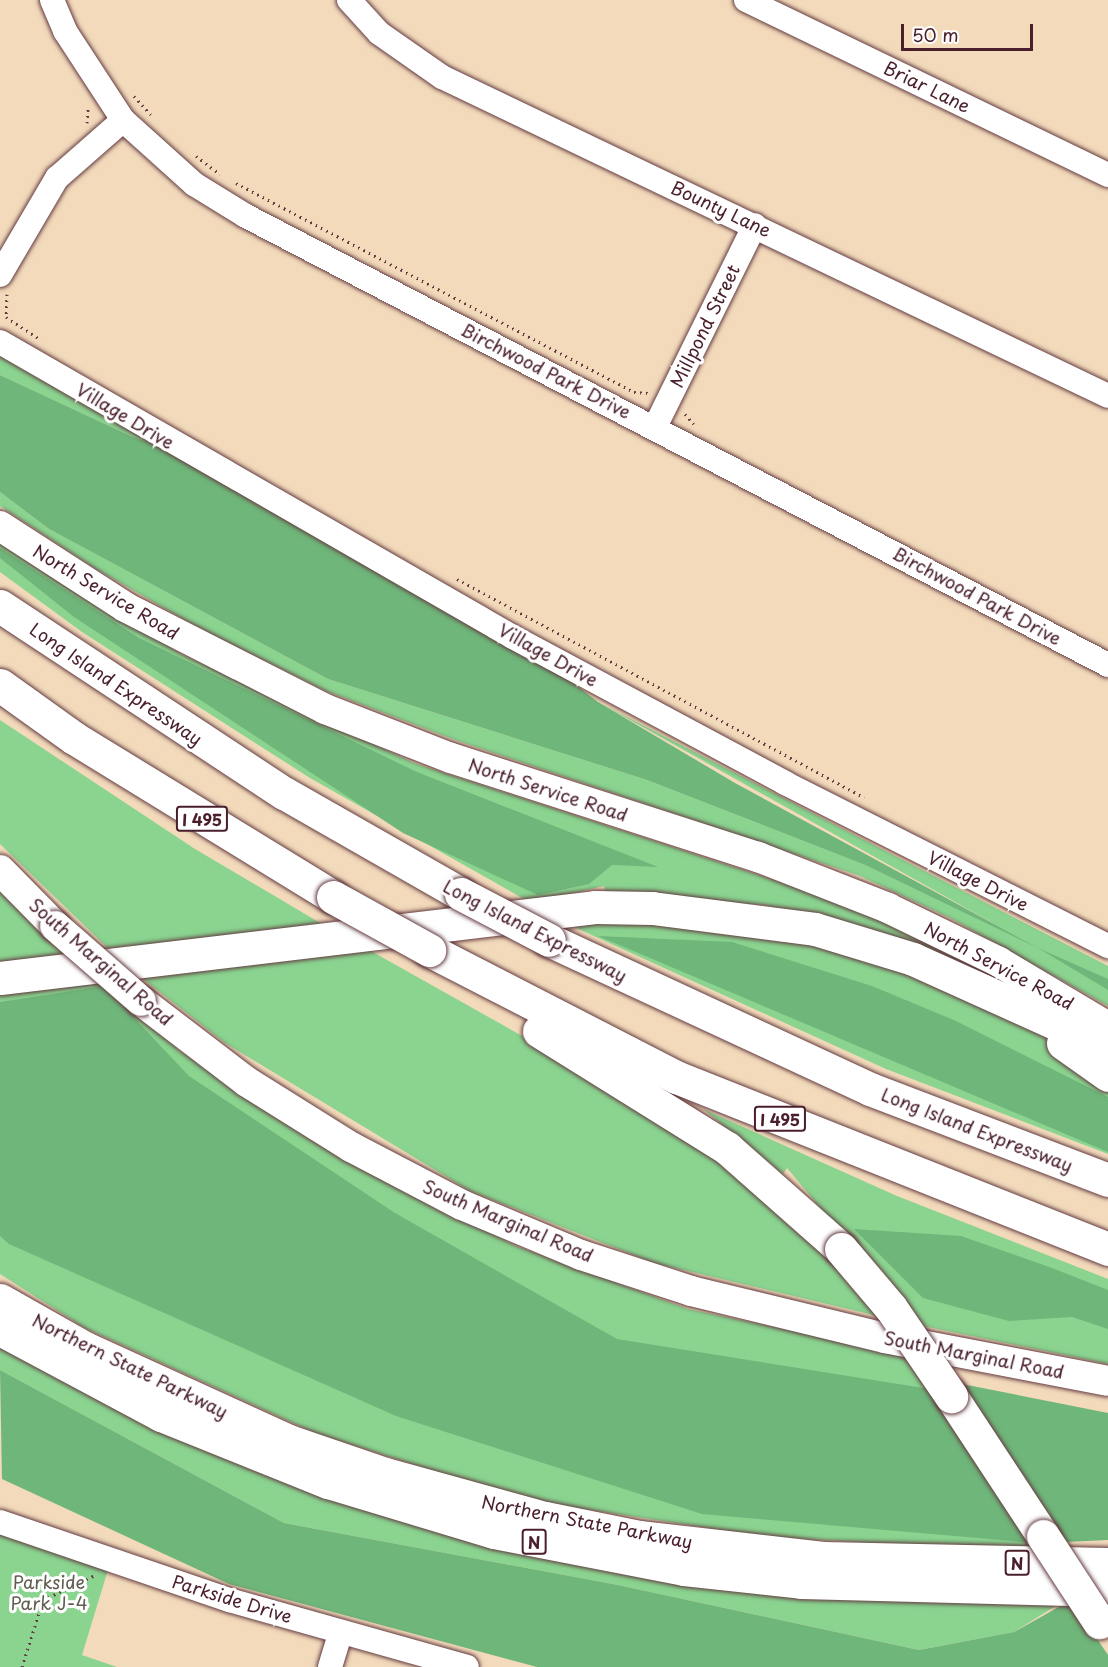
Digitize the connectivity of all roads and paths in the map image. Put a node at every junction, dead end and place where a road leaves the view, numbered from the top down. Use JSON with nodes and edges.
{"nodes":[{"id":1,"x":52,"y":0,"type":"edge"},
{"id":2,"x":349,"y":0,"type":"edge"},
{"id":3,"x":746,"y":0,"type":"edge"},
{"id":4,"x":127,"y":88,"type":"dead end"},
{"id":5,"x":82,"y":97,"type":"dead end"},
{"id":6,"x":123,"y":120,"type":"junction"},
{"id":7,"x":157,"y":122,"type":"dead end"},
{"id":8,"x":85,"y":126,"type":"dead end"},
{"id":9,"x":187,"y":149,"type":"dead end"},
{"id":10,"x":1108,"y":175,"type":"edge"},
{"id":11,"x":755,"y":225,"type":"junction"},
{"id":12,"x":5,"y":282,"type":"edge"},
{"id":13,"x":0,"y":296,"type":"edge"},
{"id":14,"x":5,"y":299,"type":"junction"},
{"id":15,"x":0,"y":342,"type":"edge"},
{"id":16,"x":47,"y":343,"type":"dead end"},
{"id":17,"x":655,"y":388,"type":"dead end"},
{"id":18,"x":1108,"y":396,"type":"edge"},
{"id":19,"x":685,"y":403,"type":"dead end"},
{"id":20,"x":655,"y":427,"type":"junction"},
{"id":21,"x":701,"y":428,"type":"dead end"},
{"id":22,"x":0,"y":526,"type":"edge"},
{"id":23,"x":448,"y":574,"type":"dead end"},
{"id":24,"x":0,"y":606,"type":"edge"},
{"id":25,"x":1108,"y":665,"type":"edge"},
{"id":26,"x":0,"y":685,"type":"edge"},
{"id":27,"x":868,"y":800,"type":"dead end"},
{"id":28,"x":0,"y":870,"type":"edge"},
{"id":29,"x":1108,"y":946,"type":"edge"},
{"id":30,"x":0,"y":978,"type":"edge"},
{"id":31,"x":1008,"y":1004,"type":"junction"},
{"id":32,"x":512,"y":1005,"type":"junction"},
{"id":33,"x":1108,"y":1027,"type":"edge"},
{"id":34,"x":1108,"y":1047,"type":"edge"},
{"id":35,"x":1108,"y":1075,"type":"edge"},
{"id":36,"x":1108,"y":1180,"type":"edge"},
{"id":37,"x":1048,"y":1227,"type":"junction"},
{"id":38,"x":1108,"y":1249,"type":"edge"},
{"id":39,"x":1108,"y":1266,"type":"edge"},
{"id":40,"x":0,"y":1300,"type":"edge"},
{"id":41,"x":0,"y":1329,"type":"edge"},
{"id":42,"x":1108,"y":1381,"type":"edge"},
{"id":43,"x":0,"y":1522,"type":"edge"},
{"id":44,"x":104,"y":1558,"type":"junction"},
{"id":45,"x":1108,"y":1564,"type":"edge"},
{"id":46,"x":1108,"y":1590,"type":"edge"},
{"id":47,"x":1104,"y":1627,"type":"edge"},
{"id":48,"x":341,"y":1632,"type":"junction"},
{"id":49,"x":22,"y":1667,"type":"edge"},
{"id":50,"x":330,"y":1667,"type":"edge"},
{"id":51,"x":466,"y":1667,"type":"edge"}],
"edges":[{"from":1,"to":6,"type":"street","name":"Birchwood Park Drive"},
{"from":2,"to":11,"type":"street","name":"Bounty Lane"},
{"from":3,"to":10,"type":"street","name":"Briar Lane"},
{"from":4,"to":7,"type":"path"},
{"from":5,"to":8,"type":"path"},
{"from":6,"to":12,"type":"street"},
{"from":6,"to":20,"type":"street","name":"Birchwood Park Drive"},
{"from":9,"to":17,"type":"path"},
{"from":11,"to":18,"type":"street","name":"Bounty Lane"},
{"from":11,"to":20,"type":"street","name":"Millpond Street"},
{"from":12,"to":14,"type":"path"},
{"from":13,"to":14,"type":"path"},
{"from":14,"to":16,"type":"path"},
{"from":15,"to":29,"type":"street","name":"Village Drive"},
{"from":19,"to":21,"type":"path"},
{"from":20,"to":25,"type":"street","name":"Birchwood Park Drive"},
{"from":22,"to":33,"type":"main road","name":"North Service Road"},
{"from":23,"to":27,"type":"path"},
{"from":24,"to":36,"type":"highway","name":"Long Island Expressway","bridge":true},
{"from":26,"to":32,"type":"highway","number":"I 495","bridge":true},
{"from":28,"to":42,"type":"main road","name":"South Marginal Road","bridge":true},
{"from":30,"to":31,"type":"highway"},
{"from":31,"to":34,"type":"highway"},
{"from":31,"to":35,"type":"highway"},
{"from":32,"to":37,"type":"highway","number":"I 495"},
{"from":32,"to":47,"type":"highway","bridge":true},
{"from":37,"to":38,"type":"highway","number":"I 495"},
{"from":37,"to":39,"type":"highway"},
{"from":40,"to":45,"type":"highway","name":"Northern State Parkway","number":"N"},
{"from":41,"to":46,"type":"highway","name":"Northern State Parkway","number":"N"},
{"from":43,"to":44,"type":"street","name":"Parkside Drive"},
{"from":44,"to":48,"type":"street","name":"Parkside Drive"},
{"from":44,"to":49,"type":"path"},
{"from":48,"to":50,"type":"street"},
{"from":48,"to":51,"type":"street","name":"Parkside Drive"}]}
